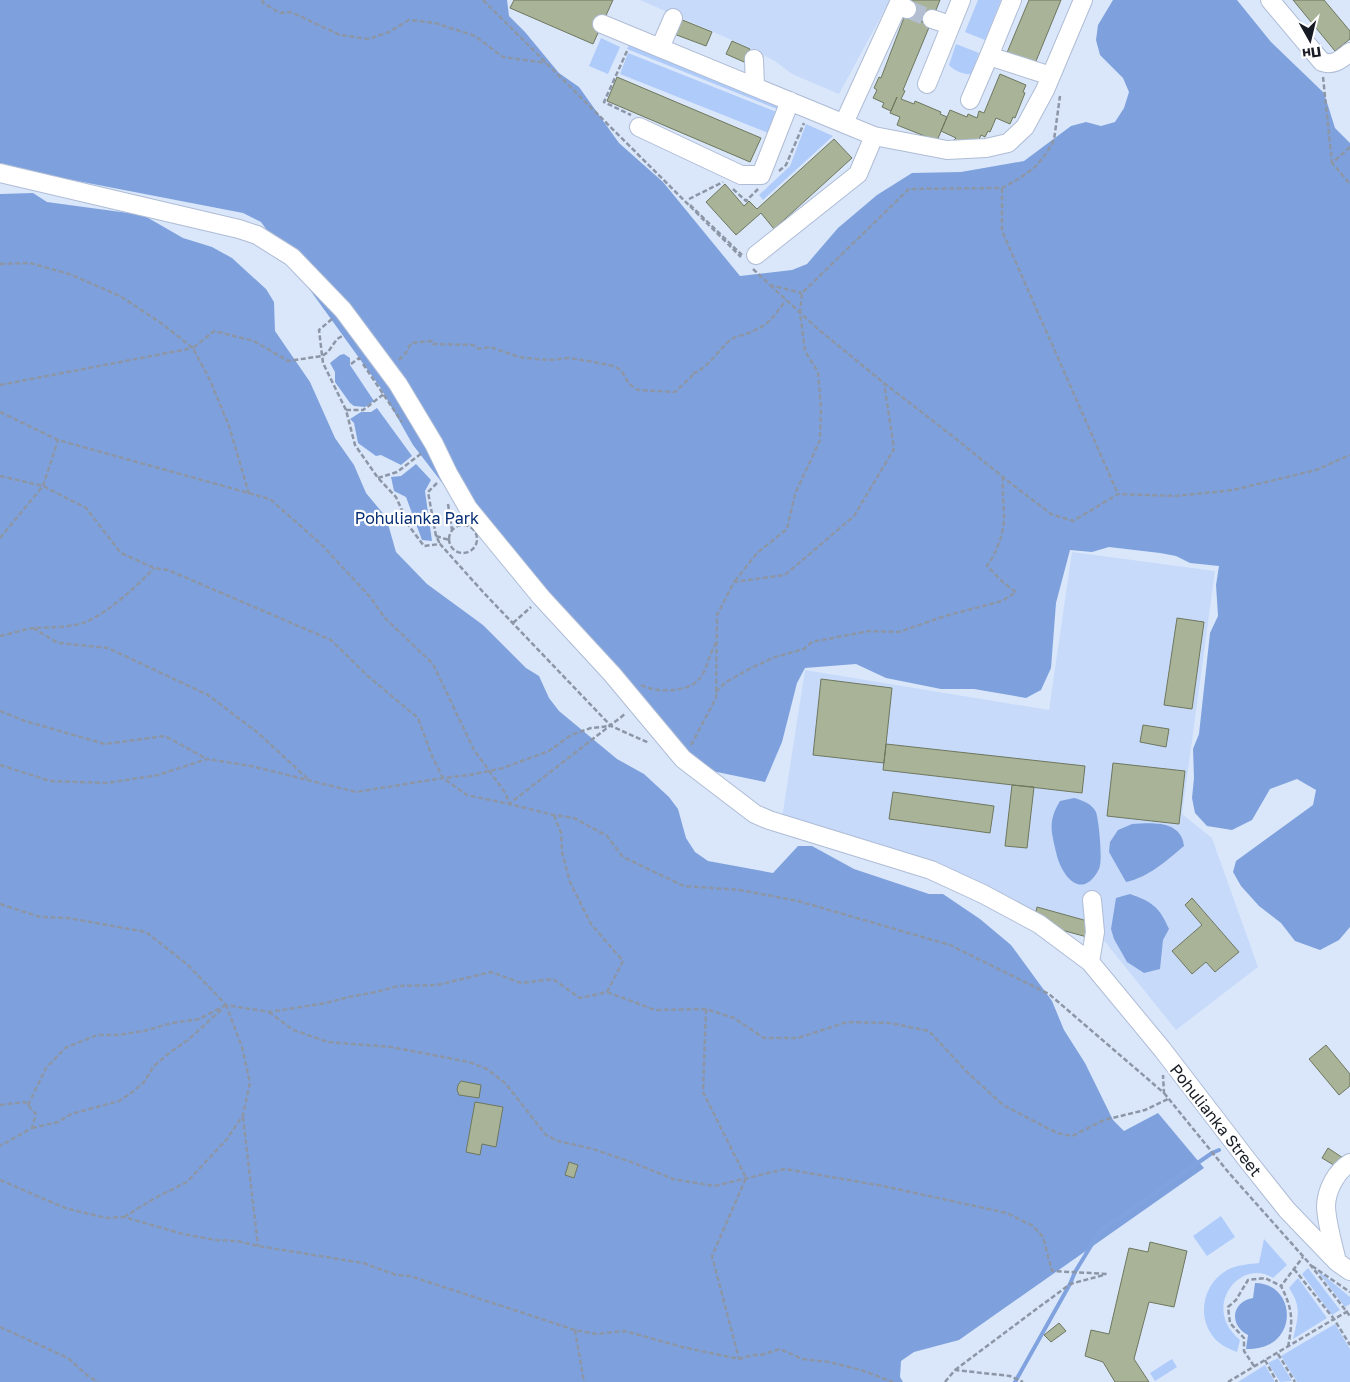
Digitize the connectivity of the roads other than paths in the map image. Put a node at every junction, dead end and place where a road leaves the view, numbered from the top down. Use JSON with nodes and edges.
{"nodes":[{"id":1,"x":961,"y":0,"type":"edge"},
{"id":2,"x":1012,"y":0,"type":"edge"},
{"id":3,"x":1083,"y":0,"type":"edge"},
{"id":4,"x":1270,"y":0,"type":"edge"},
{"id":5,"x":907,"y":9,"type":"dead end"},
{"id":6,"x":673,"y":18,"type":"dead end"},
{"id":7,"x":932,"y":19,"type":"tunnel mouth"},
{"id":8,"x":602,"y":24,"type":"dead end"},
{"id":9,"x":950,"y":25,"type":"junction"},
{"id":10,"x":660,"y":48,"type":"junction"},
{"id":11,"x":1350,"y":52,"type":"edge"},
{"id":12,"x":989,"y":56,"type":"junction"},
{"id":13,"x":754,"y":59,"type":"dead end"},
{"id":14,"x":1051,"y":76,"type":"junction"},
{"id":15,"x":927,"y":84,"type":"dead end"},
{"id":16,"x":755,"y":87,"type":"junction"},
{"id":17,"x":970,"y":100,"type":"dead end"},
{"id":18,"x":788,"y":108,"type":"junction"},
{"id":19,"x":639,"y":123,"type":"road end"},
{"id":20,"x":844,"y":123,"type":"junction"},
{"id":21,"x":874,"y":136,"type":"junction"},
{"id":22,"x":0,"y":173,"type":"edge"},
{"id":23,"x":750,"y":260,"type":"road end"},
{"id":24,"x":1092,"y":900,"type":"dead end"},
{"id":25,"x":1090,"y":962,"type":"junction"},
{"id":26,"x":1350,"y":1163,"type":"edge"},
{"id":27,"x":1343,"y":1267,"type":"edge"}],
"edges":[{"from":1,"to":9,"type":"street"},
{"from":2,"to":12,"type":"street"},
{"from":3,"to":14,"type":"street"},
{"from":4,"to":11,"type":"street"},
{"from":5,"to":20,"type":"street"},
{"from":6,"to":10,"type":"street"},
{"from":7,"to":9,"type":"street"},
{"from":8,"to":10,"type":"street"},
{"from":9,"to":15,"type":"street"},
{"from":10,"to":16,"type":"street"},
{"from":12,"to":14,"type":"street"},
{"from":12,"to":17,"type":"street"},
{"from":13,"to":16,"type":"street"},
{"from":14,"to":21,"type":"street"},
{"from":16,"to":18,"type":"street"},
{"from":18,"to":19,"type":"street"},
{"from":18,"to":20,"type":"street"},
{"from":20,"to":21,"type":"street"},
{"from":21,"to":23,"type":"street"},
{"from":22,"to":25,"type":"street","name":"Pohulianka Street"},
{"from":24,"to":25,"type":"street"},
{"from":25,"to":27,"type":"street","name":"Pohulianka Street"},
{"from":26,"to":27,"type":"street"}]}
